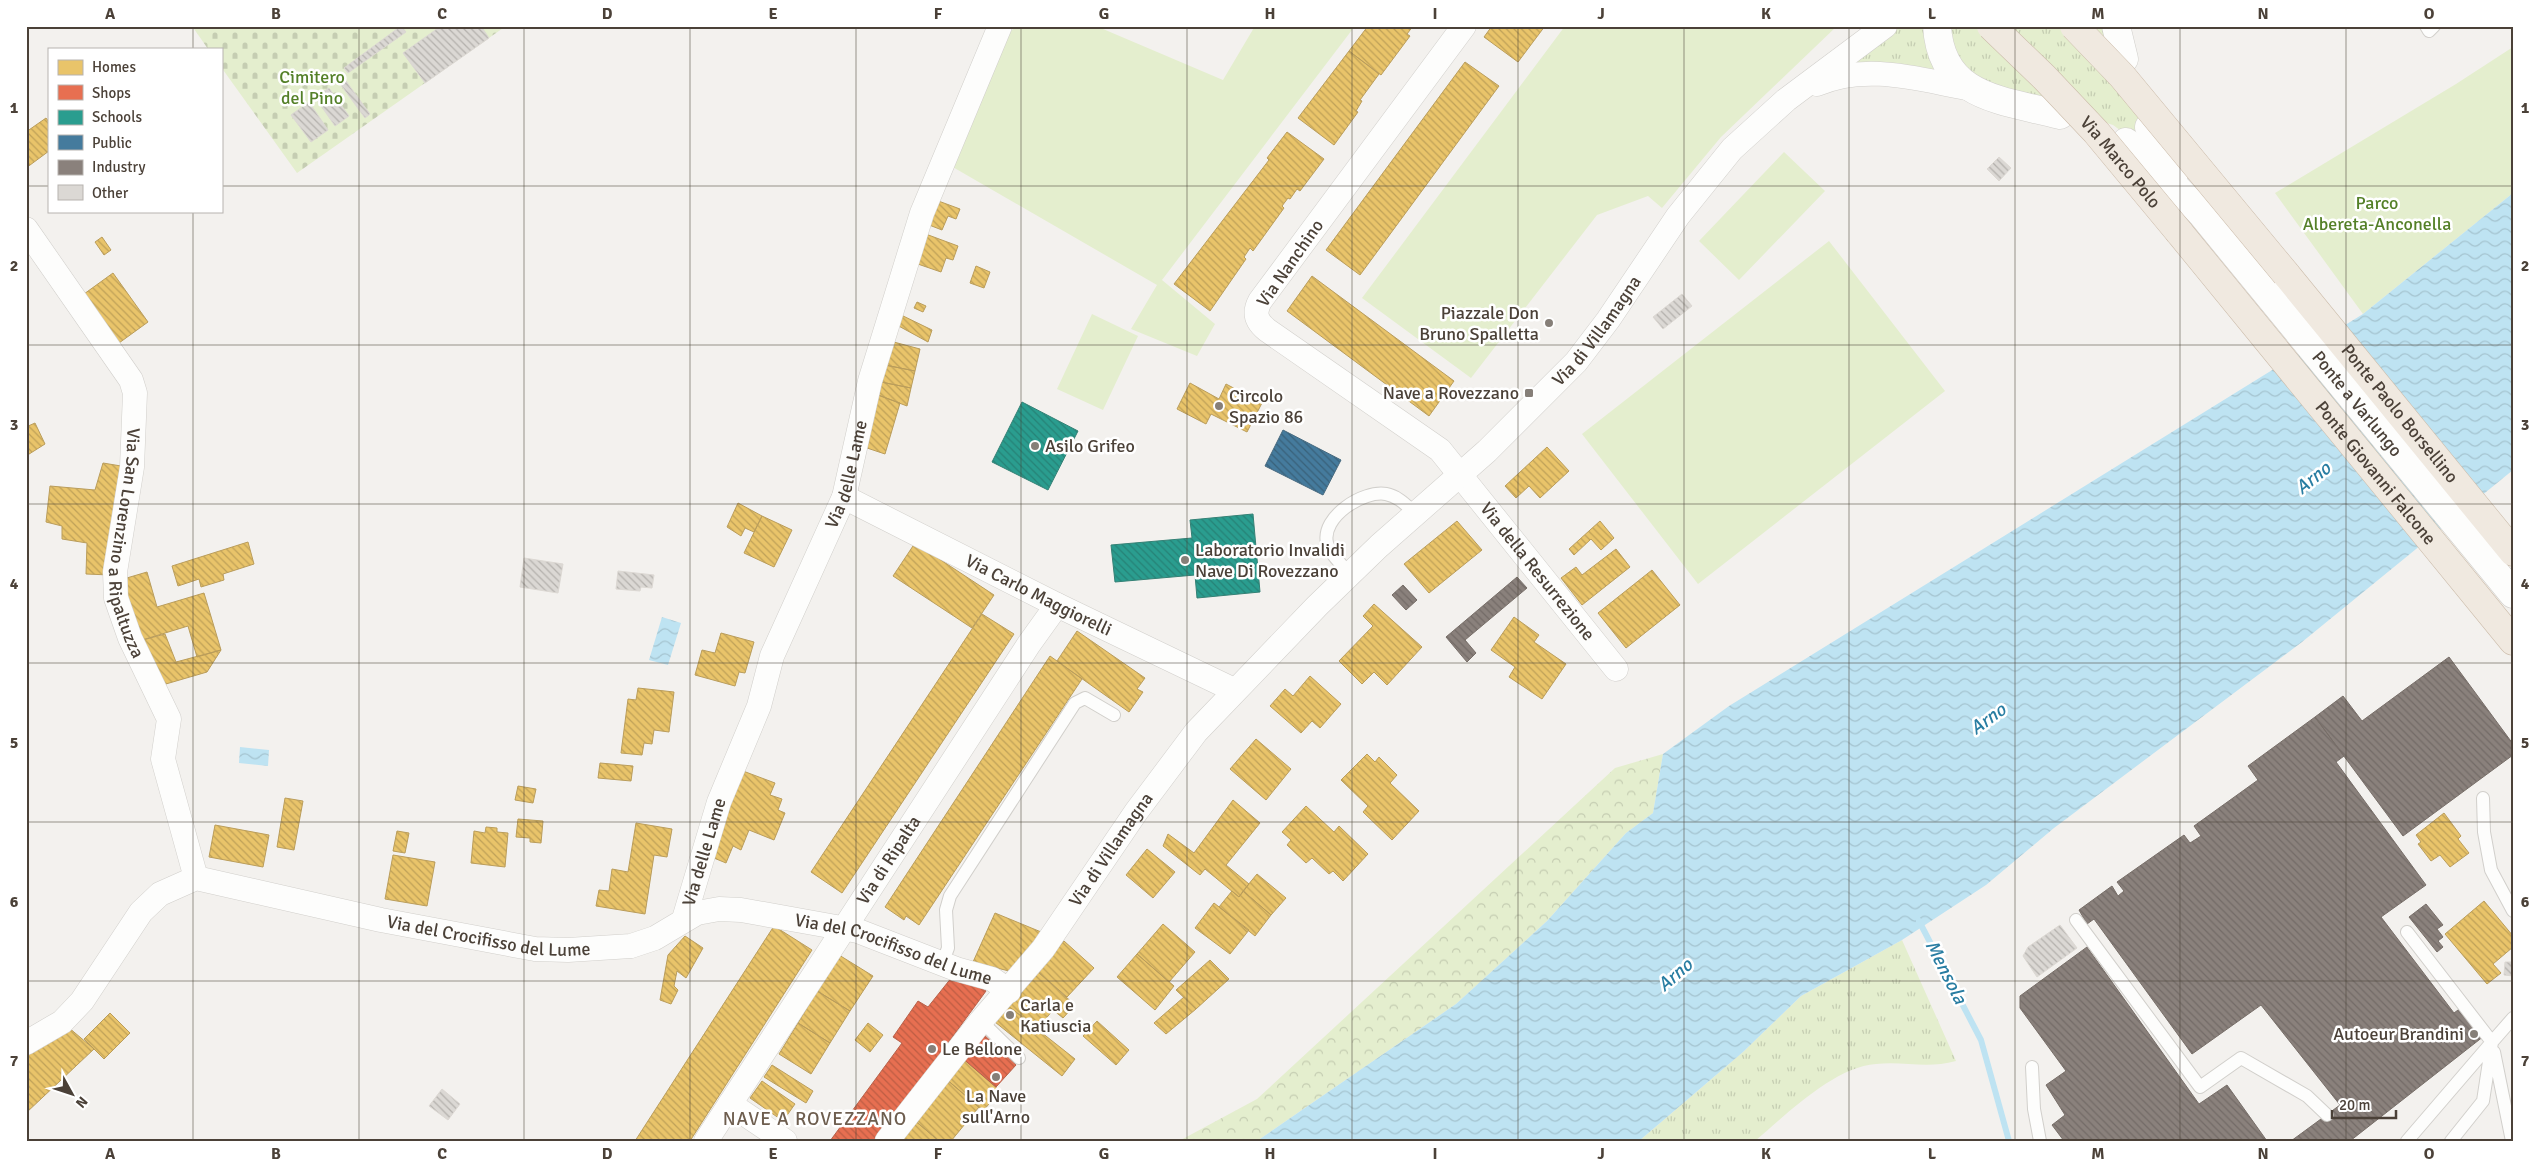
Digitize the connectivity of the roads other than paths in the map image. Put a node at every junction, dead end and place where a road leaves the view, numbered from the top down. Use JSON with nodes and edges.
{"nodes":[{"id":1,"x":1000,"y":26,"type":"edge"},
{"id":2,"x":1464,"y":26,"type":"edge"},
{"id":3,"x":1885,"y":26,"type":"edge"},
{"id":4,"x":1937,"y":26,"type":"edge"},
{"id":5,"x":1991,"y":26,"type":"edge"},
{"id":6,"x":2074,"y":26,"type":"edge"},
{"id":7,"x":2116,"y":26,"type":"edge"},
{"id":8,"x":2426,"y":26,"type":"edge"},
{"id":9,"x":2434,"y":26,"type":"edge"},
{"id":10,"x":2124,"y":59,"type":"dead end"},
{"id":11,"x":1967,"y":88,"type":"junction"},
{"id":12,"x":2060,"y":114,"type":"dead end"},
{"id":13,"x":1756,"y":126,"type":"junction"},
{"id":14,"x":2148,"y":127,"type":"dead end"},
{"id":15,"x":2126,"y":142,"type":"dead end"},
{"id":16,"x":2201,"y":213,"type":"junction"},
{"id":17,"x":26,"y":229,"type":"edge"},
{"id":18,"x":2239,"y":306,"type":"joint"},
{"id":19,"x":1460,"y":475,"type":"junction"},
{"id":20,"x":844,"y":497,"type":"junction"},
{"id":21,"x":1415,"y":513,"type":"junction"},
{"id":22,"x":2513,"y":552,"type":"edge"},
{"id":23,"x":1350,"y":574,"type":"junction"},
{"id":24,"x":2512,"y":594,"type":"edge"},
{"id":25,"x":1057,"y":605,"type":"junction"},
{"id":26,"x":2513,"y":641,"type":"edge"},
{"id":27,"x":1616,"y":669,"type":"dead end"},
{"id":28,"x":1234,"y":690,"type":"junction"},
{"id":29,"x":1114,"y":714,"type":"dead end"},
{"id":30,"x":2484,"y":798,"type":"dead end"},
{"id":31,"x":196,"y":878,"type":"junction"},
{"id":32,"x":2513,"y":911,"type":"edge"},
{"id":33,"x":684,"y":919,"type":"junction"},
{"id":34,"x":2076,"y":920,"type":"dead end"},
{"id":35,"x":844,"y":929,"type":"junction"},
{"id":36,"x":2407,"y":932,"type":"dead end"},
{"id":37,"x":942,"y":964,"type":"junction"},
{"id":38,"x":1008,"y":991,"type":"junction"},
{"id":39,"x":2513,"y":1018,"type":"edge"},
{"id":40,"x":981,"y":1021,"type":"junction"},
{"id":41,"x":2492,"y":1042,"type":"junction"},
{"id":42,"x":26,"y":1044,"type":"edge"},
{"id":43,"x":1019,"y":1058,"type":"dead end"},
{"id":44,"x":2032,"y":1067,"type":"dead end"},
{"id":45,"x":730,"y":1104,"type":"junction"},
{"id":46,"x":2327,"y":1114,"type":"dead end"},
{"id":47,"x":706,"y":1141,"type":"edge"},
{"id":48,"x":785,"y":1141,"type":"edge"},
{"id":49,"x":887,"y":1141,"type":"edge"},
{"id":50,"x":2040,"y":1141,"type":"edge"},
{"id":51,"x":2407,"y":1141,"type":"edge"},
{"id":52,"x":2451,"y":1141,"type":"edge"},
{"id":53,"x":2512,"y":1141,"type":"edge"}],
"edges":[{"from":1,"to":20,"type":"street","name":"Via delle Lame"},
{"from":2,"to":19,"type":"street","name":"Via Nanchino"},
{"from":3,"to":13,"type":"street","name":"Via di Villamagna"},
{"from":4,"to":11,"type":"street"},
{"from":5,"to":18,"type":"highway","name":"Via Marco Polo","bridge":true},
{"from":6,"to":22,"type":"highway","name":"Ponte Paolo Borsellino","bridge":true},
{"from":7,"to":10,"type":"street"},
{"from":8,"to":9,"type":"lane"},
{"from":11,"to":12,"type":"street"},
{"from":11,"to":13,"type":"street","name":"Via di Villamagna"},
{"from":13,"to":19,"type":"street","name":"Via di Villamagna"},
{"from":14,"to":16,"type":"street","name":"Ponte a Varlungo"},
{"from":15,"to":16,"type":"street","name":"Ponte a Varlungo"},
{"from":16,"to":24,"type":"street","name":"Ponte a Varlungo"},
{"from":17,"to":31,"type":"street","name":"Via San Lorenzino a Ripaltuzza"},
{"from":18,"to":26,"type":"highway","name":"Ponte Giovanni Falcone"},
{"from":19,"to":21,"type":"street","name":"Via di Villamagna"},
{"from":19,"to":27,"type":"street","name":"Via della Resurrezione"},
{"from":20,"to":25,"type":"street","name":"Via Carlo Maggiorelli"},
{"from":20,"to":33,"type":"street","name":"Via delle Lame"},
{"from":21,"to":23,"type":"street","name":"Via di Villamagna"},
{"from":21,"to":23,"type":"lane"},
{"from":23,"to":28,"type":"street","name":"Via di Villamagna"},
{"from":25,"to":28,"type":"street","name":"Via Carlo Maggiorelli"},
{"from":25,"to":35,"type":"street","name":"Via di Ripalta"},
{"from":28,"to":38,"type":"street","name":"Via di Villamagna"},
{"from":29,"to":37,"type":"lane"},
{"from":30,"to":32,"type":"lane"},
{"from":31,"to":33,"type":"street","name":"Via del Crocifisso del Lume"},
{"from":31,"to":42,"type":"street"},
{"from":33,"to":35,"type":"street","name":"Via del Crocifisso del Lume"},
{"from":34,"to":46,"type":"lane"},
{"from":35,"to":37,"type":"street","name":"Via del Crocifisso del Lume"},
{"from":35,"to":45,"type":"street","name":"Via di Ripalta"},
{"from":36,"to":41,"type":"lane"},
{"from":37,"to":38,"type":"street","name":"Via del Crocifisso del Lume"},
{"from":38,"to":40,"type":"street","name":"Via di Villamagna"},
{"from":39,"to":41,"type":"lane"},
{"from":40,"to":43,"type":"lane"},
{"from":40,"to":49,"type":"street","name":"Via di Villamagna"},
{"from":41,"to":51,"type":"lane"},
{"from":41,"to":52,"type":"lane"},
{"from":41,"to":53,"type":"lane"},
{"from":44,"to":50,"type":"lane"},
{"from":45,"to":47,"type":"street","name":"Via di Ripalta"},
{"from":45,"to":48,"type":"street"}]}
